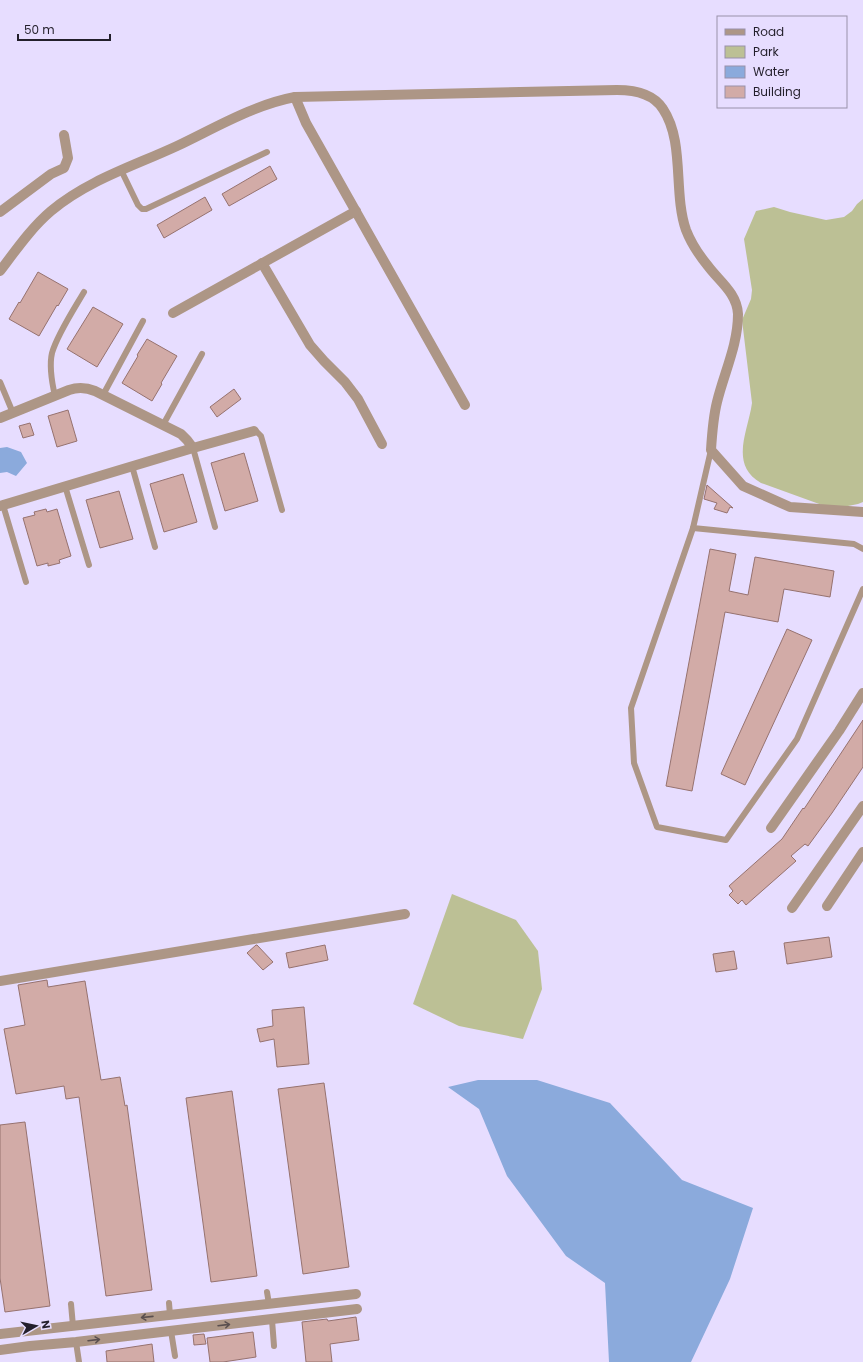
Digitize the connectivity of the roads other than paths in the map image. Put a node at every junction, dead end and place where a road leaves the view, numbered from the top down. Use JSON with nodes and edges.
{"nodes":[{"id":1,"x":295,"y":97,"type":"junction"},
{"id":2,"x":64,"y":135,"type":"dead end"},
{"id":3,"x":267,"y":152,"type":"dead end"},
{"id":4,"x":121,"y":170,"type":"junction"},
{"id":5,"x":356,"y":211,"type":"junction"},
{"id":6,"x":0,"y":212,"type":"edge"},
{"id":7,"x":262,"y":263,"type":"junction"},
{"id":8,"x":0,"y":271,"type":"edge"},
{"id":9,"x":84,"y":292,"type":"dead end"},
{"id":10,"x":173,"y":313,"type":"dead end"},
{"id":11,"x":143,"y":321,"type":"dead end"},
{"id":12,"x":202,"y":354,"type":"dead end"},
{"id":13,"x":0,"y":382,"type":"edge"},
{"id":14,"x":103,"y":395,"type":"junction"},
{"id":15,"x":55,"y":396,"type":"junction"},
{"id":16,"x":465,"y":405,"type":"dead end"},
{"id":17,"x":13,"y":413,"type":"junction"},
{"id":18,"x":0,"y":418,"type":"edge"},
{"id":19,"x":164,"y":426,"type":"junction"},
{"id":20,"x":254,"y":431,"type":"joint"},
{"id":21,"x":382,"y":444,"type":"dead end"},
{"id":22,"x":193,"y":448,"type":"junction"},
{"id":23,"x":712,"y":450,"type":"junction"},
{"id":24,"x":132,"y":466,"type":"junction"},
{"id":25,"x":65,"y":486,"type":"junction"},
{"id":26,"x":2,"y":506,"type":"edge"},
{"id":27,"x":282,"y":510,"type":"dead end"},
{"id":28,"x":863,"y":512,"type":"edge"},
{"id":29,"x":215,"y":527,"type":"dead end"},
{"id":30,"x":693,"y":528,"type":"junction"},
{"id":31,"x":155,"y":547,"type":"dead end"},
{"id":32,"x":863,"y":549,"type":"edge"},
{"id":33,"x":89,"y":565,"type":"dead end"},
{"id":34,"x":26,"y":582,"type":"dead end"},
{"id":35,"x":863,"y":589,"type":"edge"},
{"id":36,"x":863,"y":693,"type":"edge"},
{"id":37,"x":863,"y":806,"type":"edge"},
{"id":38,"x":771,"y":828,"type":"dead end"},
{"id":39,"x":863,"y":852,"type":"edge"},
{"id":40,"x":828,"y":906,"type":"dead end"},
{"id":41,"x":792,"y":908,"type":"dead end"},
{"id":42,"x":405,"y":914,"type":"dead end"},
{"id":43,"x":0,"y":981,"type":"edge"},
{"id":44,"x":267,"y":1292,"type":"dead end"},
{"id":45,"x":356,"y":1294,"type":"dead end"},
{"id":46,"x":169,"y":1303,"type":"dead end"},
{"id":47,"x":71,"y":1304,"type":"dead end"},
{"id":48,"x":269,"y":1304,"type":"junction"},
{"id":49,"x":357,"y":1309,"type":"dead end"},
{"id":50,"x":170,"y":1315,"type":"junction"},
{"id":51,"x":272,"y":1320,"type":"junction"},
{"id":52,"x":73,"y":1326,"type":"junction"},
{"id":53,"x":171,"y":1331,"type":"junction"},
{"id":54,"x":0,"y":1334,"type":"edge"},
{"id":55,"x":76,"y":1342,"type":"junction"},
{"id":56,"x":274,"y":1346,"type":"dead end"},
{"id":57,"x":0,"y":1350,"type":"edge"},
{"id":58,"x":175,"y":1356,"type":"dead end"},
{"id":59,"x":79,"y":1362,"type":"edge"}],
"edges":[{"from":1,"to":4,"type":"street"},
{"from":1,"to":5,"type":"street"},
{"from":1,"to":23,"type":"street"},
{"from":2,"to":6,"type":"street"},
{"from":3,"to":4,"type":"lane"},
{"from":4,"to":8,"type":"street"},
{"from":5,"to":7,"type":"street"},
{"from":5,"to":16,"type":"street"},
{"from":7,"to":10,"type":"street"},
{"from":7,"to":21,"type":"street"},
{"from":9,"to":15,"type":"lane"},
{"from":11,"to":14,"type":"lane"},
{"from":12,"to":19,"type":"lane"},
{"from":13,"to":17,"type":"lane"},
{"from":14,"to":15,"type":"street"},
{"from":14,"to":19,"type":"street"},
{"from":15,"to":17,"type":"street"},
{"from":17,"to":18,"type":"street"},
{"from":19,"to":22,"type":"street"},
{"from":20,"to":22,"type":"street"},
{"from":20,"to":27,"type":"lane"},
{"from":22,"to":24,"type":"street"},
{"from":22,"to":29,"type":"lane"},
{"from":23,"to":28,"type":"street"},
{"from":23,"to":30,"type":"lane"},
{"from":24,"to":25,"type":"street"},
{"from":24,"to":31,"type":"lane"},
{"from":25,"to":26,"type":"street"},
{"from":25,"to":33,"type":"lane"},
{"from":26,"to":34,"type":"lane"},
{"from":30,"to":32,"type":"lane"},
{"from":30,"to":35,"type":"lane"},
{"from":36,"to":38,"type":"street"},
{"from":37,"to":41,"type":"street"},
{"from":39,"to":40,"type":"street"},
{"from":42,"to":43,"type":"street"},
{"from":44,"to":48,"type":"lane"},
{"from":45,"to":48,"type":"street"},
{"from":46,"to":50,"type":"lane"},
{"from":47,"to":52,"type":"lane"},
{"from":48,"to":50,"type":"street"},
{"from":48,"to":51,"type":"street"},
{"from":49,"to":51,"type":"street"},
{"from":50,"to":52,"type":"street","one_way":true},
{"from":50,"to":53,"type":"street"},
{"from":53,"to":51,"type":"street","one_way":true},
{"from":51,"to":56,"type":"lane"},
{"from":52,"to":54,"type":"street"},
{"from":52,"to":55,"type":"street"},
{"from":55,"to":53,"type":"street","one_way":true},
{"from":53,"to":58,"type":"lane"},
{"from":55,"to":57,"type":"street"},
{"from":55,"to":59,"type":"lane"}]}
